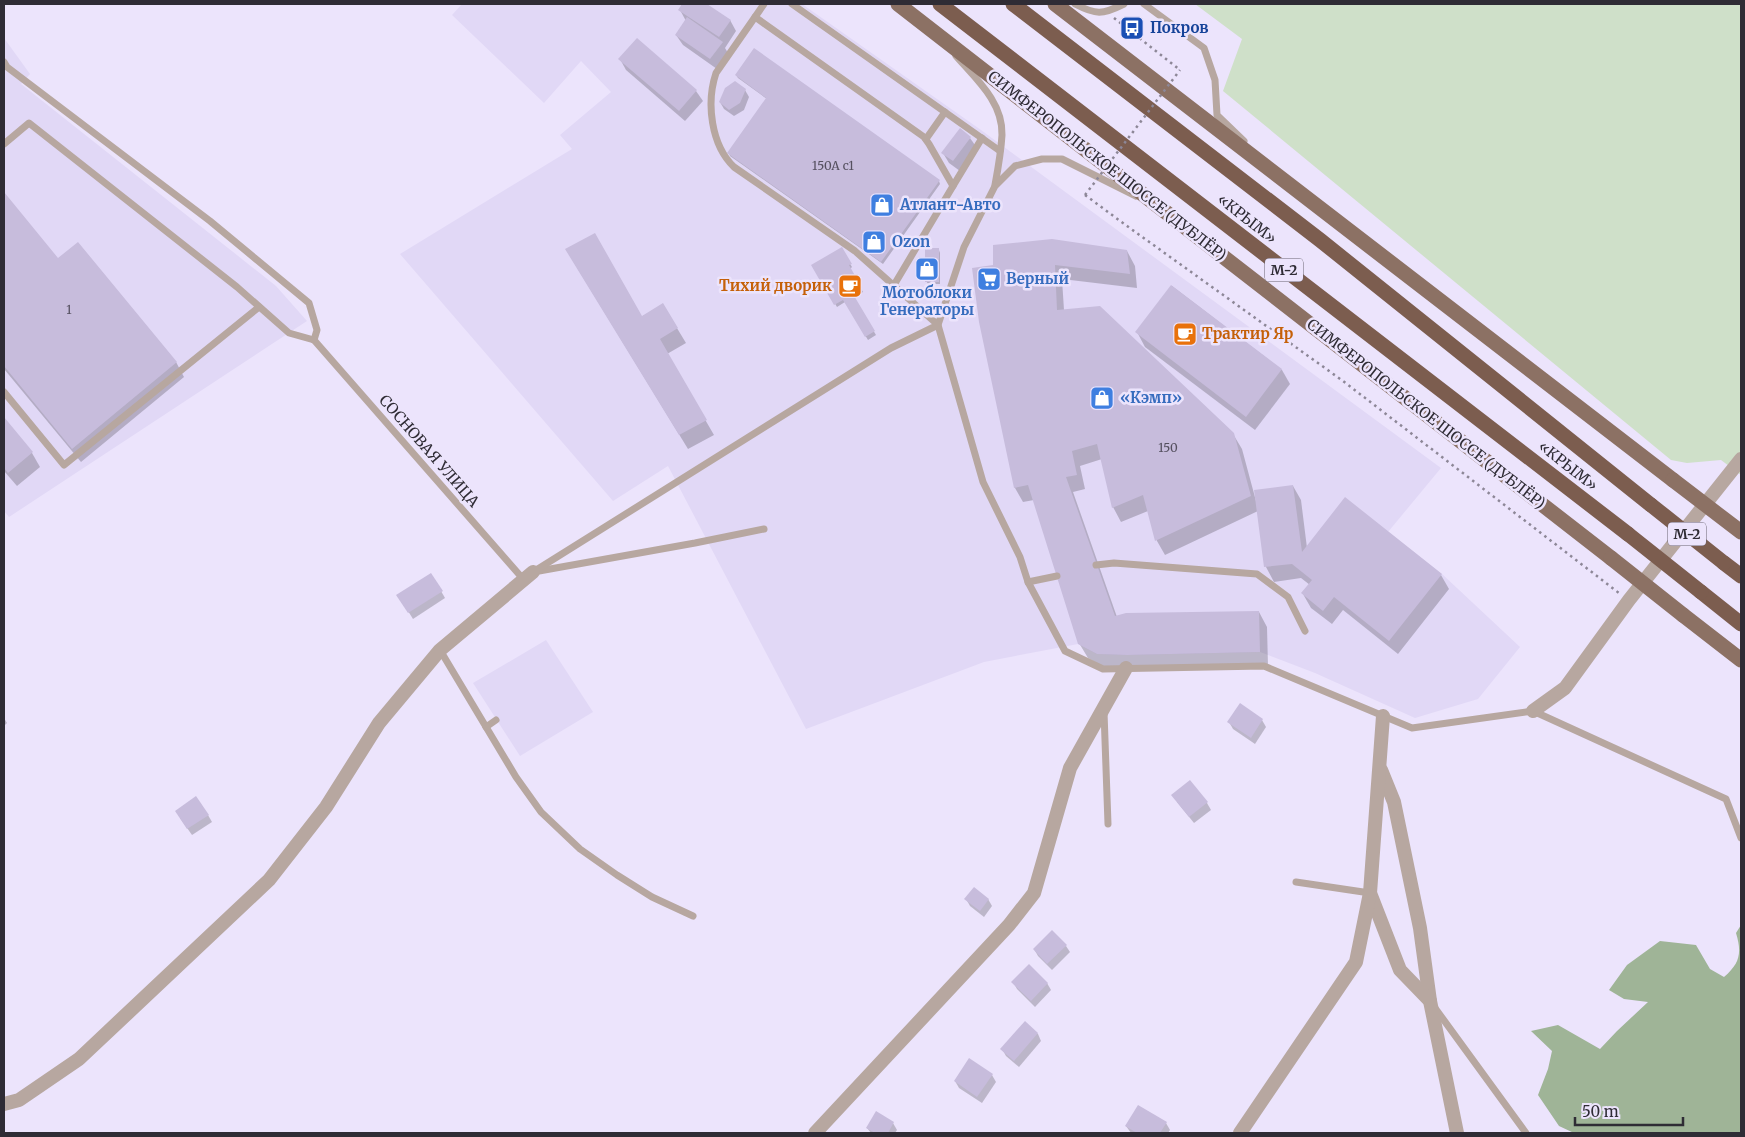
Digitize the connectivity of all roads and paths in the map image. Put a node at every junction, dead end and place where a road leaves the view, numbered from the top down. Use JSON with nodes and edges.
{"nodes":[{"id":1,"x":764,"y":4,"type":"edge"},
{"id":2,"x":792,"y":4,"type":"edge"},
{"id":3,"x":898,"y":4,"type":"edge"},
{"id":4,"x":940,"y":4,"type":"edge"},
{"id":5,"x":1013,"y":4,"type":"edge"},
{"id":6,"x":1055,"y":4,"type":"edge"},
{"id":7,"x":1075,"y":4,"type":"edge"},
{"id":8,"x":1124,"y":4,"type":"edge"},
{"id":9,"x":1144,"y":4,"type":"edge"},
{"id":10,"x":1105,"y":11,"type":"junction"},
{"id":11,"x":755,"y":17,"type":"junction"},
{"id":12,"x":936,"y":34,"type":"junction"},
{"id":13,"x":5,"y":66,"type":"edge"},
{"id":14,"x":945,"y":112,"type":"junction"},
{"id":15,"x":982,"y":138,"type":"junction"},
{"id":16,"x":926,"y":139,"type":"junction"},
{"id":17,"x":4,"y":144,"type":"edge"},
{"id":18,"x":1000,"y":151,"type":"junction"},
{"id":19,"x":1284,"y":180,"type":"junction"},
{"id":20,"x":953,"y":186,"type":"junction"},
{"id":21,"x":995,"y":186,"type":"junction"},
{"id":22,"x":1165,"y":211,"type":"junction"},
{"id":23,"x":894,"y":285,"type":"junction"},
{"id":24,"x":259,"y":307,"type":"junction"},
{"id":25,"x":938,"y":325,"type":"junction"},
{"id":26,"x":314,"y":340,"type":"junction"},
{"id":27,"x":4,"y":392,"type":"edge"},
{"id":28,"x":1741,"y":459,"type":"edge"},
{"id":29,"x":764,"y":529,"type":"dead end"},
{"id":30,"x":1741,"y":532,"type":"edge"},
{"id":31,"x":1096,"y":565,"type":"dead end"},
{"id":32,"x":528,"y":576,"type":"junction"},
{"id":33,"x":1057,"y":576,"type":"dead end"},
{"id":34,"x":1741,"y":576,"type":"edge"},
{"id":35,"x":1028,"y":582,"type":"junction"},
{"id":36,"x":1629,"y":600,"type":"junction"},
{"id":37,"x":1741,"y":624,"type":"edge"},
{"id":38,"x":1305,"y":631,"type":"dead end"},
{"id":39,"x":440,"y":650,"type":"junction"},
{"id":40,"x":1741,"y":660,"type":"edge"},
{"id":41,"x":1126,"y":668,"type":"junction"},
{"id":42,"x":1104,"y":707,"type":"junction"},
{"id":43,"x":1533,"y":711,"type":"junction"},
{"id":44,"x":1383,"y":716,"type":"junction"},
{"id":45,"x":496,"y":720,"type":"dead end"},
{"id":46,"x":486,"y":727,"type":"junction"},
{"id":47,"x":1380,"y":767,"type":"junction"},
{"id":48,"x":1108,"y":824,"type":"dead end"},
{"id":49,"x":1741,"y":838,"type":"edge"},
{"id":50,"x":1296,"y":882,"type":"dead end"},
{"id":51,"x":1370,"y":894,"type":"junction"},
{"id":52,"x":692,"y":916,"type":"dead end"},
{"id":53,"x":1430,"y":1001,"type":"junction"},
{"id":54,"x":4,"y":1104,"type":"edge"},
{"id":55,"x":815,"y":1133,"type":"edge"},
{"id":56,"x":1240,"y":1133,"type":"edge"},
{"id":57,"x":1457,"y":1133,"type":"edge"},
{"id":58,"x":1526,"y":1133,"type":"edge"}],
"edges":[{"from":1,"to":11,"type":"lane"},
{"from":2,"to":14,"type":"lane"},
{"from":3,"to":12,"type":"main road","name":"СИМФЕРОПОЛЬСКОЕ ШОССЕ (ДУБЛЁР)"},
{"from":4,"to":37,"type":"highway","name":"«КРЫМ»","number":"М-2","bridge":true},
{"from":5,"to":34,"type":"highway","name":"«КРЫМ»","number":"М-2","bridge":true},
{"from":6,"to":19,"type":"main road"},
{"from":7,"to":10,"type":"lane"},
{"from":8,"to":10,"type":"lane"},
{"from":9,"to":19,"type":"lane"},
{"from":10,"to":36,"type":"path","bridge":true},
{"from":11,"to":16,"type":"lane"},
{"from":11,"to":23,"type":"lane"},
{"from":12,"to":18,"type":"lane"},
{"from":12,"to":22,"type":"main road","name":"СИМФЕРОПОЛЬСКОЕ ШОССЕ (ДУБЛЁР)"},
{"from":13,"to":26,"type":"lane"},
{"from":14,"to":15,"type":"lane"},
{"from":14,"to":16,"type":"lane"},
{"from":15,"to":18,"type":"lane"},
{"from":15,"to":20,"type":"lane"},
{"from":16,"to":20,"type":"lane"},
{"from":17,"to":24,"type":"lane"},
{"from":18,"to":21,"type":"lane"},
{"from":19,"to":30,"type":"main road","bridge":true},
{"from":20,"to":23,"type":"lane"},
{"from":21,"to":22,"type":"lane"},
{"from":21,"to":25,"type":"lane"},
{"from":22,"to":40,"type":"main road","name":"СИМФЕРОПОЛЬСКОЕ ШОССЕ (ДУБЛЁР)","bridge":true},
{"from":23,"to":25,"type":"lane"},
{"from":24,"to":26,"type":"lane"},
{"from":24,"to":27,"type":"lane"},
{"from":25,"to":32,"type":"lane"},
{"from":25,"to":35,"type":"lane"},
{"from":26,"to":32,"type":"lane","name":"СОСНОВАЯ УЛИЦА"},
{"from":28,"to":36,"type":"street"},
{"from":29,"to":32,"type":"lane"},
{"from":31,"to":38,"type":"lane"},
{"from":32,"to":39,"type":"street"},
{"from":33,"to":35,"type":"lane"},
{"from":35,"to":41,"type":"lane"},
{"from":36,"to":43,"type":"street"},
{"from":39,"to":46,"type":"lane"},
{"from":39,"to":54,"type":"street"},
{"from":41,"to":42,"type":"street"},
{"from":41,"to":44,"type":"lane"},
{"from":42,"to":48,"type":"lane"},
{"from":42,"to":55,"type":"street"},
{"from":43,"to":44,"type":"lane"},
{"from":43,"to":49,"type":"lane"},
{"from":44,"to":47,"type":"street"},
{"from":45,"to":46,"type":"lane"},
{"from":46,"to":52,"type":"lane"},
{"from":47,"to":51,"type":"street"},
{"from":47,"to":53,"type":"street"},
{"from":50,"to":51,"type":"lane"},
{"from":51,"to":53,"type":"street"},
{"from":51,"to":56,"type":"street"},
{"from":53,"to":57,"type":"street"},
{"from":53,"to":58,"type":"lane"}]}
